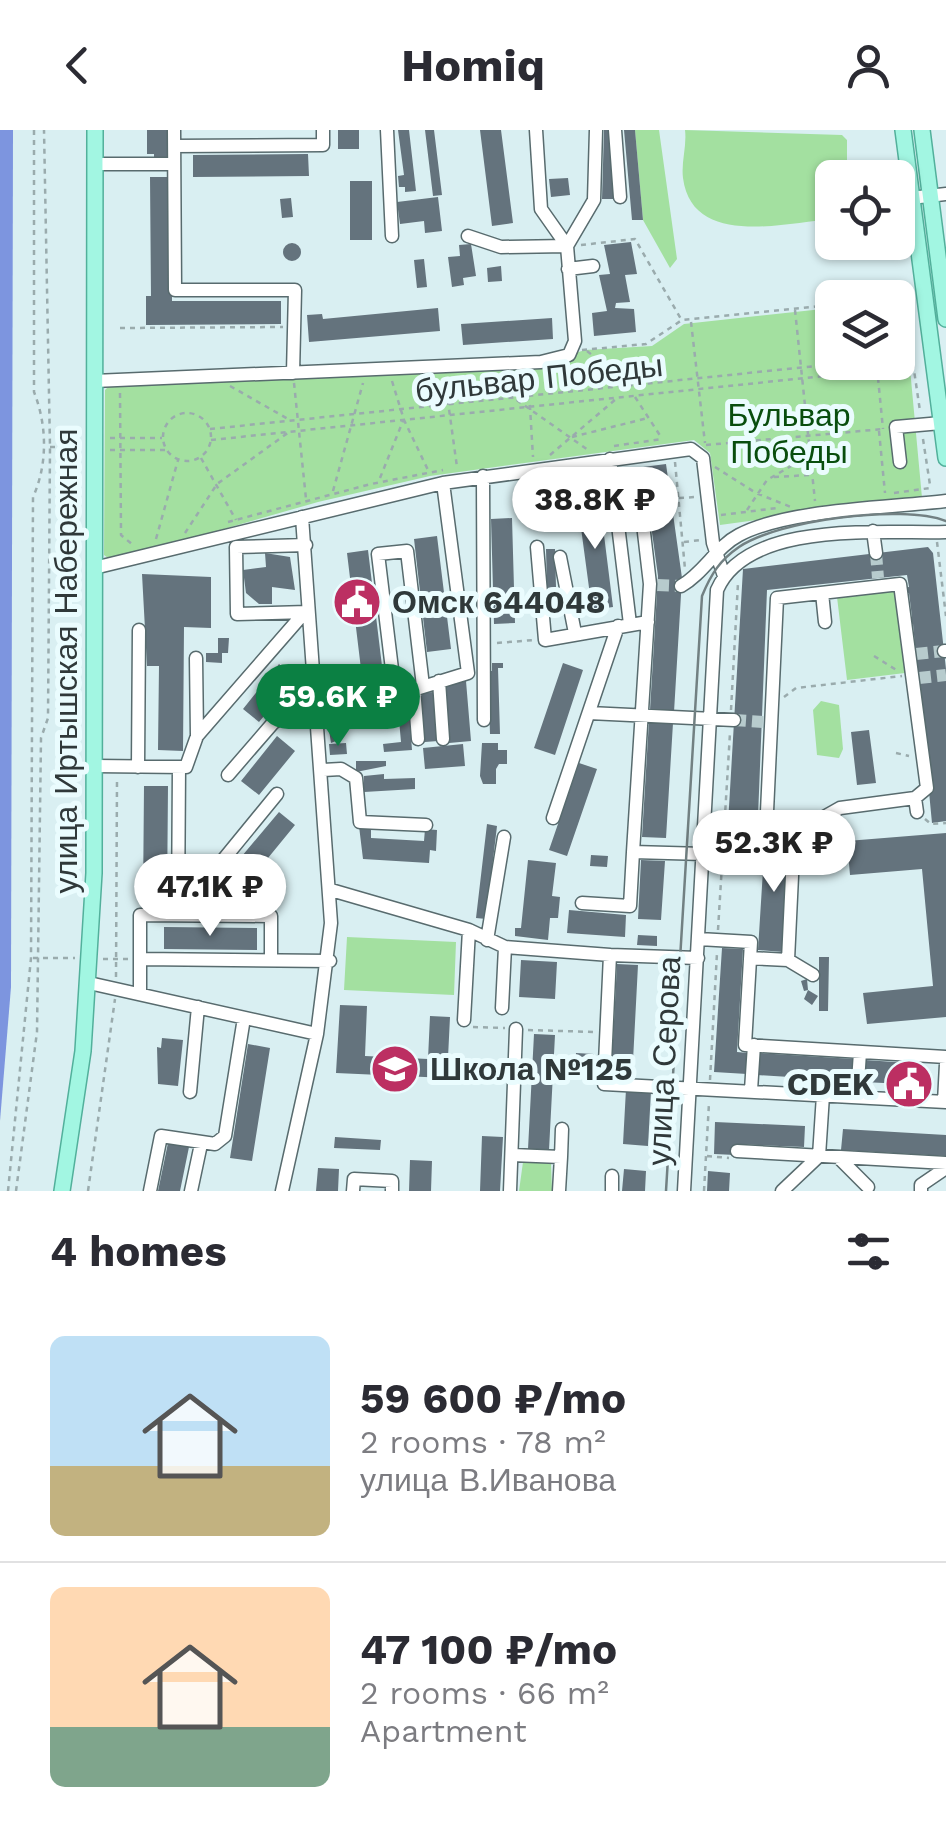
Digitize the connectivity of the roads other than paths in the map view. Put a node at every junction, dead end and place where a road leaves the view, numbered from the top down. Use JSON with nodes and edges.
{"nodes":[{"id":1,"x":96,"y":130,"type":"edge"},
{"id":2,"x":174,"y":130,"type":"edge"},
{"id":3,"x":323,"y":130,"type":"edge"},
{"id":4,"x":387,"y":130,"type":"edge"},
{"id":5,"x":536,"y":130,"type":"edge"},
{"id":6,"x":596,"y":130,"type":"edge"},
{"id":7,"x":615,"y":130,"type":"edge"},
{"id":8,"x":902,"y":130,"type":"edge"},
{"id":9,"x":922,"y":130,"type":"edge"},
{"id":10,"x":174,"y":146,"type":"junction"},
{"id":11,"x":906,"y":160,"type":"edge"},
{"id":12,"x":96,"y":164,"type":"junction"},
{"id":13,"x":174,"y":164,"type":"junction"},
{"id":14,"x":938,"y":195,"type":"edge"},
{"id":15,"x":620,"y":198,"type":"dead end"},
{"id":16,"x":915,"y":228,"type":"edge"},
{"id":17,"x":392,"y":236,"type":"dead end"},
{"id":18,"x":468,"y":236,"type":"dead end"},
{"id":19,"x":566,"y":246,"type":"junction"},
{"id":20,"x":594,"y":266,"type":"dead end"},
{"id":21,"x":568,"y":269,"type":"junction"},
{"id":22,"x":946,"y":319,"type":"edge"},
{"id":23,"x":293,"y":373,"type":"junction"},
{"id":24,"x":94,"y":381,"type":"junction"},
{"id":25,"x":941,"y":423,"type":"junction"},
{"id":26,"x":946,"y":458,"type":"edge"},
{"id":27,"x":610,"y":459,"type":"junction"},
{"id":28,"x":900,"y":462,"type":"dead end"},
{"id":29,"x":483,"y":476,"type":"junction"},
{"id":30,"x":443,"y":483,"type":"junction"},
{"id":31,"x":640,"y":490,"type":"dead end"},
{"id":32,"x":946,"y":501,"type":"edge"},
{"id":33,"x":305,"y":516,"type":"junction"},
{"id":34,"x":873,"y":531,"type":"junction"},
{"id":35,"x":941,"y":536,"type":"edge"},
{"id":36,"x":306,"y":545,"type":"junction"},
{"id":37,"x":537,"y":547,"type":"dead end"},
{"id":38,"x":876,"y":553,"type":"tunnel mouth"},
{"id":39,"x":716,"y":555,"type":"junction"},
{"id":40,"x":560,"y":557,"type":"dead end"},
{"id":41,"x":94,"y":568,"type":"junction"},
{"id":42,"x":724,"y":576,"type":"junction"},
{"id":43,"x":684,"y":585,"type":"road end"},
{"id":44,"x":822,"y":593,"type":"junction"},
{"id":45,"x":307,"y":612,"type":"junction"},
{"id":46,"x":648,"y":622,"type":"junction"},
{"id":47,"x":825,"y":622,"type":"dead end"},
{"id":48,"x":624,"y":625,"type":"junction"},
{"id":49,"x":139,"y":630,"type":"dead end"},
{"id":50,"x":576,"y":632,"type":"junction"},
{"id":51,"x":486,"y":647,"type":"junction"},
{"id":52,"x":465,"y":654,"type":"junction"},
{"id":53,"x":196,"y":658,"type":"dead end"},
{"id":54,"x":439,"y":681,"type":"junction"},
{"id":55,"x":419,"y":687,"type":"junction"},
{"id":56,"x":395,"y":694,"type":"junction"},
{"id":57,"x":589,"y":714,"type":"junction"},
{"id":58,"x":319,"y":716,"type":"junction"},
{"id":59,"x":642,"y":716,"type":"junction"},
{"id":60,"x":710,"y":719,"type":"junction"},
{"id":61,"x":484,"y":720,"type":"dead end"},
{"id":62,"x":732,"y":720,"type":"tunnel mouth"},
{"id":63,"x":197,"y":736,"type":"junction"},
{"id":64,"x":418,"y":739,"type":"dead end"},
{"id":65,"x":443,"y":739,"type":"dead end"},
{"id":66,"x":95,"y":766,"type":"junction"},
{"id":67,"x":138,"y":766,"type":"junction"},
{"id":68,"x":179,"y":767,"type":"junction"},
{"id":69,"x":323,"y":770,"type":"junction"},
{"id":70,"x":228,"y":776,"type":"dead end"},
{"id":71,"x":277,"y":794,"type":"dead end"},
{"id":72,"x":553,"y":818,"type":"dead end"},
{"id":73,"x":426,"y":825,"type":"dead end"},
{"id":74,"x":794,"y":834,"type":"junction"},
{"id":75,"x":504,"y":837,"type":"dead end"},
{"id":76,"x":634,"y":852,"type":"junction"},
{"id":77,"x":704,"y":854,"type":"junction"},
{"id":78,"x":331,"y":890,"type":"junction"},
{"id":79,"x":582,"y":903,"type":"dead end"},
{"id":80,"x":178,"y":915,"type":"junction"},
{"id":81,"x":469,"y":930,"type":"junction"},
{"id":82,"x":699,"y":938,"type":"junction"},
{"id":83,"x":487,"y":940,"type":"junction"},
{"id":84,"x":505,"y":947,"type":"junction"},
{"id":85,"x":610,"y":955,"type":"junction"},
{"id":86,"x":698,"y":958,"type":"junction"},
{"id":87,"x":750,"y":958,"type":"junction"},
{"id":88,"x":140,"y":959,"type":"junction"},
{"id":89,"x":271,"y":960,"type":"junction"},
{"id":90,"x":788,"y":960,"type":"junction"},
{"id":91,"x":330,"y":961,"type":"junction"},
{"id":92,"x":812,"y":974,"type":"dead end"},
{"id":93,"x":89,"y":982,"type":"junction"},
{"id":94,"x":140,"y":994,"type":"junction"},
{"id":95,"x":198,"y":1007,"type":"junction"},
{"id":96,"x":502,"y":1008,"type":"dead end"},
{"id":97,"x":244,"y":1018,"type":"junction"},
{"id":98,"x":464,"y":1020,"type":"road end"},
{"id":99,"x":516,"y":1029,"type":"road end"},
{"id":100,"x":317,"y":1034,"type":"junction"},
{"id":101,"x":754,"y":1045,"type":"junction"},
{"id":102,"x":860,"y":1052,"type":"junction"},
{"id":103,"x":946,"y":1061,"type":"edge"},
{"id":104,"x":690,"y":1087,"type":"junction"},
{"id":105,"x":751,"y":1090,"type":"junction"},
{"id":106,"x":190,"y":1092,"type":"dead end"},
{"id":107,"x":823,"y":1095,"type":"junction"},
{"id":108,"x":857,"y":1097,"type":"junction"},
{"id":109,"x":945,"y":1102,"type":"edge"},
{"id":110,"x":562,"y":1129,"type":"dead end"},
{"id":111,"x":201,"y":1144,"type":"junction"},
{"id":112,"x":738,"y":1151,"type":"road end"},
{"id":113,"x":512,"y":1155,"type":"junction"},
{"id":114,"x":819,"y":1156,"type":"junction"},
{"id":115,"x":838,"y":1157,"type":"junction"},
{"id":116,"x":561,"y":1158,"type":"junction"},
{"id":117,"x":869,"y":1158,"type":"junction"},
{"id":118,"x":946,"y":1165,"type":"edge"},
{"id":119,"x":612,"y":1176,"type":"dead end"},
{"id":120,"x":868,"y":1189,"type":"edge"},
{"id":121,"x":62,"y":1191,"type":"edge"},
{"id":122,"x":150,"y":1191,"type":"edge"},
{"id":123,"x":191,"y":1191,"type":"edge"},
{"id":124,"x":282,"y":1191,"type":"edge"},
{"id":125,"x":353,"y":1191,"type":"edge"},
{"id":126,"x":392,"y":1191,"type":"edge"},
{"id":127,"x":510,"y":1191,"type":"edge"},
{"id":128,"x":559,"y":1191,"type":"edge"},
{"id":129,"x":612,"y":1191,"type":"edge"},
{"id":130,"x":684,"y":1191,"type":"edge"},
{"id":131,"x":782,"y":1191,"type":"edge"},
{"id":132,"x":921,"y":1191,"type":"edge"}],
"edges":[{"from":1,"to":12,"type":"main road","name":"улица Иртышская Набережная"},
{"from":2,"to":10,"type":"street"},
{"from":3,"to":10,"type":"street"},
{"from":4,"to":17,"type":"street"},
{"from":5,"to":19,"type":"street"},
{"from":6,"to":19,"type":"street"},
{"from":7,"to":15,"type":"street"},
{"from":8,"to":11,"type":"main road"},
{"from":9,"to":14,"type":"main road"},
{"from":10,"to":13,"type":"street"},
{"from":12,"to":13,"type":"street"},
{"from":12,"to":24,"type":"main road","name":"улица Иртышская Набережная"},
{"from":13,"to":23,"type":"street"},
{"from":14,"to":22,"type":"main road"},
{"from":16,"to":25,"type":"main road"},
{"from":18,"to":19,"type":"street"},
{"from":19,"to":21,"type":"street"},
{"from":20,"to":21,"type":"street"},
{"from":21,"to":23,"type":"street","name":"бульвар Победы"},
{"from":23,"to":24,"type":"street","name":"бульвар Победы"},
{"from":24,"to":41,"type":"main road","name":"улица Иртышская Набережная"},
{"from":25,"to":26,"type":"main road"},
{"from":25,"to":28,"type":"street"},
{"from":27,"to":29,"type":"street"},
{"from":27,"to":39,"type":"street"},
{"from":27,"to":48,"type":"street"},
{"from":29,"to":30,"type":"street"},
{"from":29,"to":51,"type":"street"},
{"from":30,"to":33,"type":"street"},
{"from":30,"to":52,"type":"street"},
{"from":31,"to":46,"type":"street"},
{"from":32,"to":39,"type":"street"},
{"from":33,"to":36,"type":"street"},
{"from":33,"to":41,"type":"street"},
{"from":34,"to":35,"type":"street"},
{"from":34,"to":38,"type":"street"},
{"from":34,"to":42,"type":"street"},
{"from":36,"to":45,"type":"street"},
{"from":36,"to":45,"type":"street"},
{"from":37,"to":50,"type":"street"},
{"from":39,"to":42,"type":"street"},
{"from":39,"to":43,"type":"street"},
{"from":40,"to":50,"type":"street"},
{"from":41,"to":66,"type":"main road","name":"улица Иртышская Набережная"},
{"from":42,"to":60,"type":"street","name":"улица Серова"},
{"from":44,"to":47,"type":"street"},
{"from":44,"to":74,"type":"street"},
{"from":44,"to":74,"type":"street"},
{"from":45,"to":58,"type":"street"},
{"from":45,"to":63,"type":"street"},
{"from":46,"to":48,"type":"street"},
{"from":46,"to":59,"type":"street"},
{"from":48,"to":50,"type":"street"},
{"from":48,"to":57,"type":"street"},
{"from":49,"to":67,"type":"street"},
{"from":51,"to":52,"type":"street"},
{"from":51,"to":61,"type":"street"},
{"from":52,"to":54,"type":"street"},
{"from":53,"to":63,"type":"street"},
{"from":54,"to":55,"type":"street"},
{"from":54,"to":65,"type":"street"},
{"from":55,"to":56,"type":"street"},
{"from":55,"to":56,"type":"street"},
{"from":55,"to":64,"type":"street"},
{"from":56,"to":58,"type":"street"},
{"from":57,"to":59,"type":"street"},
{"from":57,"to":72,"type":"street"},
{"from":58,"to":69,"type":"street"},
{"from":58,"to":70,"type":"street"},
{"from":59,"to":60,"type":"street"},
{"from":59,"to":76,"type":"street"},
{"from":60,"to":62,"type":"street"},
{"from":60,"to":77,"type":"street","name":"улица Серова"},
{"from":63,"to":68,"type":"street"},
{"from":66,"to":67,"type":"street"},
{"from":66,"to":93,"type":"main road","name":"улица Иртышская Набережная"},
{"from":67,"to":68,"type":"street"},
{"from":68,"to":80,"type":"street"},
{"from":69,"to":73,"type":"street"},
{"from":69,"to":78,"type":"street"},
{"from":71,"to":80,"type":"street"},
{"from":74,"to":90,"type":"street"},
{"from":75,"to":83,"type":"street"},
{"from":76,"to":77,"type":"street"},
{"from":76,"to":79,"type":"street"},
{"from":77,"to":82,"type":"street","name":"улица Серова"},
{"from":78,"to":81,"type":"street"},
{"from":78,"to":91,"type":"street"},
{"from":80,"to":88,"type":"street"},
{"from":80,"to":89,"type":"street"},
{"from":81,"to":83,"type":"street"},
{"from":81,"to":98,"type":"street"},
{"from":82,"to":86,"type":"street","name":"улица Серова"},
{"from":82,"to":87,"type":"street"},
{"from":83,"to":84,"type":"street"},
{"from":84,"to":85,"type":"street"},
{"from":84,"to":96,"type":"street"},
{"from":85,"to":86,"type":"street"},
{"from":85,"to":104,"type":"street"},
{"from":86,"to":104,"type":"street","name":"улица Серова"},
{"from":87,"to":90,"type":"street"},
{"from":87,"to":101,"type":"street"},
{"from":88,"to":89,"type":"street"},
{"from":88,"to":94,"type":"street"},
{"from":89,"to":91,"type":"street"},
{"from":90,"to":92,"type":"street"},
{"from":91,"to":100,"type":"street"},
{"from":93,"to":94,"type":"street"},
{"from":93,"to":121,"type":"main road","name":"улица Иртышская Набережная"},
{"from":94,"to":95,"type":"street"},
{"from":95,"to":97,"type":"street"},
{"from":95,"to":106,"type":"street"},
{"from":97,"to":100,"type":"street"},
{"from":97,"to":111,"type":"street"},
{"from":99,"to":113,"type":"street"},
{"from":100,"to":124,"type":"street"},
{"from":101,"to":102,"type":"street"},
{"from":101,"to":105,"type":"street"},
{"from":102,"to":103,"type":"street"},
{"from":102,"to":108,"type":"street"},
{"from":103,"to":109,"type":"street"},
{"from":104,"to":105,"type":"street"},
{"from":104,"to":130,"type":"street","name":"улица Серова"},
{"from":105,"to":107,"type":"street"},
{"from":107,"to":108,"type":"street"},
{"from":107,"to":114,"type":"street"},
{"from":108,"to":109,"type":"street"},
{"from":110,"to":116,"type":"street"},
{"from":111,"to":122,"type":"street"},
{"from":111,"to":123,"type":"street"},
{"from":112,"to":114,"type":"street"},
{"from":113,"to":116,"type":"street"},
{"from":113,"to":127,"type":"street"},
{"from":114,"to":115,"type":"street"},
{"from":114,"to":131,"type":"street"},
{"from":115,"to":117,"type":"street"},
{"from":115,"to":120,"type":"street"},
{"from":116,"to":128,"type":"street"},
{"from":117,"to":118,"type":"street"},
{"from":117,"to":120,"type":"street"},
{"from":118,"to":132,"type":"street"},
{"from":119,"to":129,"type":"street"},
{"from":125,"to":126,"type":"street"}]}
